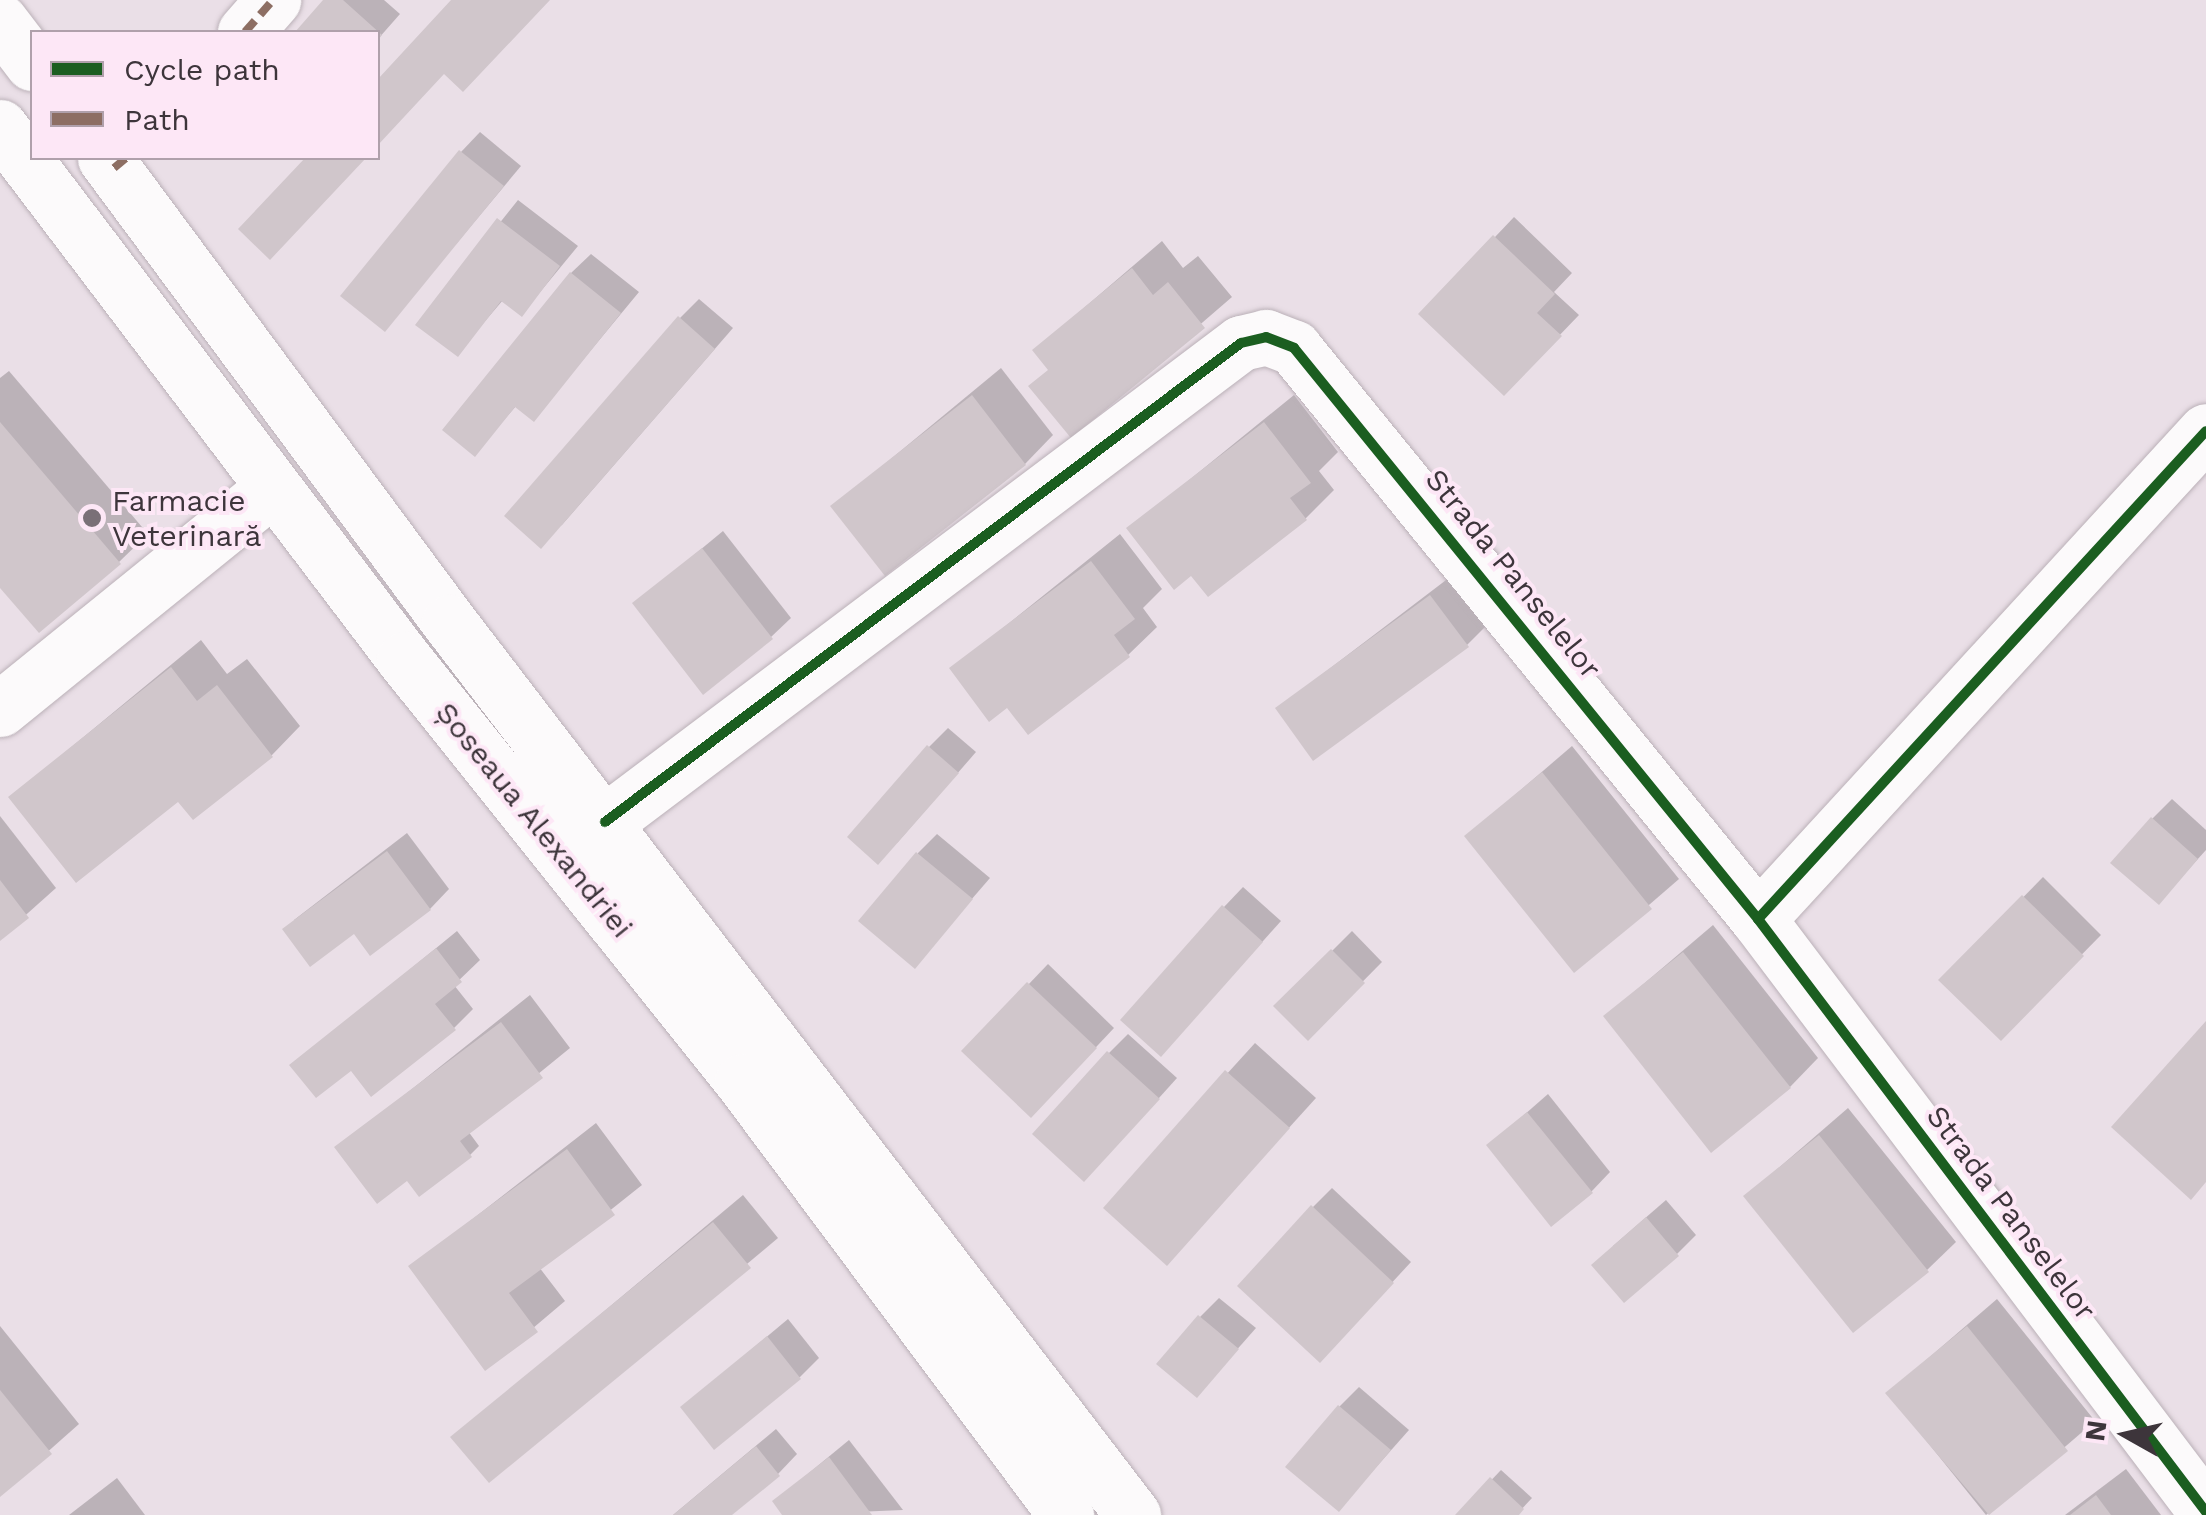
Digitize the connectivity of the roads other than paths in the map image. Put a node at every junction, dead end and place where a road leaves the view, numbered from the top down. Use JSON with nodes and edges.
{"nodes":[{"id":1,"x":273,"y":0,"type":"edge"},
{"id":2,"x":0,"y":21,"type":"edge"},
{"id":3,"x":247,"y":30,"type":"edge"},
{"id":4,"x":30,"y":60,"type":"edge"},
{"id":5,"x":0,"y":127,"type":"edge"},
{"id":6,"x":115,"y":161,"type":"edge"},
{"id":7,"x":2206,"y":431,"type":"edge"},
{"id":8,"x":272,"y":489,"type":"junction"},
{"id":9,"x":0,"y":710,"type":"edge"},
{"id":10,"x":605,"y":822,"type":"junction"},
{"id":11,"x":1758,"y":919,"type":"junction"},
{"id":12,"x":2206,"y":1512,"type":"edge"},
{"id":13,"x":1066,"y":1515,"type":"edge"},
{"id":14,"x":1133,"y":1515,"type":"edge"}],
"edges":[{"from":1,"to":3,"type":"main road"},
{"from":2,"to":4,"type":"main road"},
{"from":5,"to":8,"type":"main road","name":"Șoseaua Alexandriei"},
{"from":6,"to":10,"type":"main road","name":"Șoseaua Alexandriei"},
{"from":7,"to":11,"type":"main road"},
{"from":8,"to":9,"type":"main road"},
{"from":8,"to":13,"type":"main road","name":"Șoseaua Alexandriei"},
{"from":10,"to":11,"type":"main road","name":"Strada Panselelor"},
{"from":10,"to":14,"type":"main road","name":"Șoseaua Alexandriei"},
{"from":11,"to":12,"type":"main road","name":"Strada Panselelor"}]}
